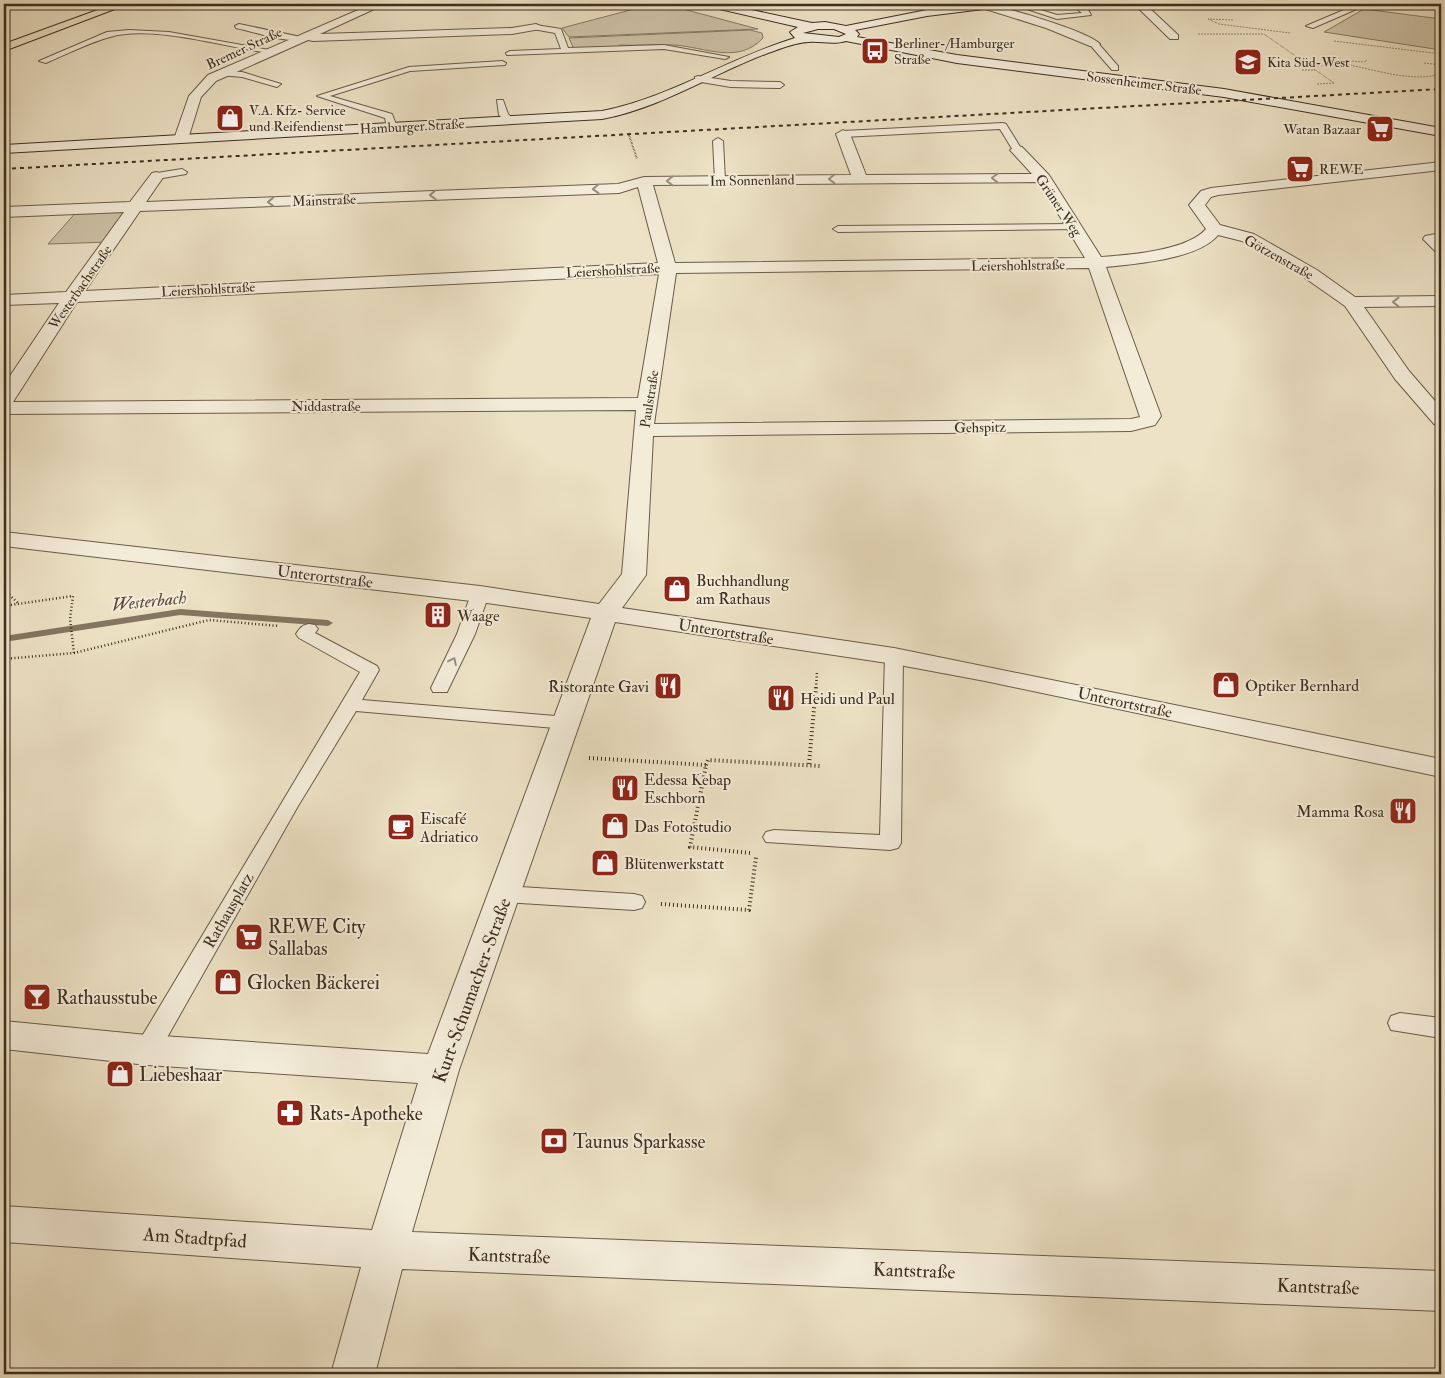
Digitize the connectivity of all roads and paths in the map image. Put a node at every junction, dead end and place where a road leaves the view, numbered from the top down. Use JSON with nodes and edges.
{"nodes":[{"id":1,"x":103,"y":4,"type":"edge"},
{"id":2,"x":123,"y":4,"type":"edge"},
{"id":3,"x":380,"y":4,"type":"edge"},
{"id":4,"x":711,"y":4,"type":"edge"},
{"id":5,"x":926,"y":4,"type":"edge"},
{"id":6,"x":1000,"y":4,"type":"edge"},
{"id":7,"x":1076,"y":4,"type":"edge"},
{"id":8,"x":1139,"y":4,"type":"edge"},
{"id":9,"x":1364,"y":4,"type":"edge"},
{"id":10,"x":1433,"y":4,"type":"edge"},
{"id":11,"x":983,"y":5,"type":"junction"},
{"id":12,"x":1019,"y":5,"type":"edge"},
{"id":13,"x":1066,"y":5,"type":"edge"},
{"id":14,"x":1441,"y":5,"type":"edge"},
{"id":15,"x":1047,"y":6,"type":"dead end"},
{"id":16,"x":1028,"y":8,"type":"junction"},
{"id":17,"x":937,"y":11,"type":"junction"},
{"id":18,"x":763,"y":17,"type":"junction"},
{"id":19,"x":1233,"y":20,"type":"dead end"},
{"id":20,"x":240,"y":26,"type":"dead end"},
{"id":21,"x":1310,"y":26,"type":"joint"},
{"id":22,"x":536,"y":27,"type":"joint"},
{"id":23,"x":814,"y":27,"type":"junction"},
{"id":24,"x":1298,"y":32,"type":"junction"},
{"id":25,"x":803,"y":34,"type":"junction"},
{"id":26,"x":845,"y":34,"type":"junction"},
{"id":27,"x":1192,"y":34,"type":"dead end"},
{"id":28,"x":1174,"y":36,"type":"dead end"},
{"id":29,"x":302,"y":38,"type":"junction"},
{"id":30,"x":4,"y":40,"type":"edge"},
{"id":31,"x":1094,"y":44,"type":"joint"},
{"id":32,"x":4,"y":48,"type":"edge"},
{"id":33,"x":270,"y":51,"type":"junction"},
{"id":34,"x":565,"y":51,"type":"junction"},
{"id":35,"x":764,"y":51,"type":"junction"},
{"id":36,"x":510,"y":53,"type":"dead end"},
{"id":37,"x":1441,"y":54,"type":"edge"},
{"id":38,"x":725,"y":57,"type":"dead end"},
{"id":39,"x":1367,"y":60,"type":"dead end"},
{"id":40,"x":43,"y":62,"type":"dead end"},
{"id":41,"x":1424,"y":62,"type":"dead end"},
{"id":42,"x":502,"y":63,"type":"dead end"},
{"id":43,"x":1342,"y":63,"type":"junction"},
{"id":44,"x":1441,"y":65,"type":"edge"},
{"id":45,"x":1311,"y":67,"type":"junction"},
{"id":46,"x":1115,"y":68,"type":"dead end"},
{"id":47,"x":1302,"y":70,"type":"dead end"},
{"id":48,"x":1316,"y":70,"type":"junction"},
{"id":49,"x":220,"y":73,"type":"junction"},
{"id":50,"x":1441,"y":74,"type":"edge"},
{"id":51,"x":698,"y":79,"type":"junction"},
{"id":52,"x":277,"y":84,"type":"dead end"},
{"id":53,"x":1315,"y":84,"type":"dead end"},
{"id":54,"x":780,"y":85,"type":"dead end"},
{"id":55,"x":500,"y":102,"type":"dead end"},
{"id":56,"x":511,"y":121,"type":"junction"},
{"id":57,"x":392,"y":126,"type":"junction"},
{"id":58,"x":1441,"y":132,"type":"edge"},
{"id":59,"x":843,"y":134,"type":"joint"},
{"id":60,"x":181,"y":138,"type":"junction"},
{"id":61,"x":718,"y":141,"type":"dead end"},
{"id":62,"x":4,"y":149,"type":"edge"},
{"id":63,"x":1017,"y":150,"type":"joint"},
{"id":64,"x":1441,"y":166,"type":"edge"},
{"id":65,"x":182,"y":172,"type":"dead end"},
{"id":66,"x":157,"y":176,"type":"joint"},
{"id":67,"x":1044,"y":178,"type":"junction"},
{"id":68,"x":860,"y":179,"type":"junction"},
{"id":69,"x":720,"y":180,"type":"junction"},
{"id":70,"x":644,"y":181,"type":"junction"},
{"id":71,"x":137,"y":207,"type":"junction"},
{"id":72,"x":4,"y":212,"type":"edge"},
{"id":73,"x":1074,"y":228,"type":"junction"},
{"id":74,"x":838,"y":229,"type":"dead end"},
{"id":75,"x":1214,"y":229,"type":"junction"},
{"id":76,"x":1441,"y":238,"type":"edge"},
{"id":77,"x":1441,"y":247,"type":"edge"},
{"id":78,"x":1096,"y":263,"type":"junction"},
{"id":79,"x":668,"y":268,"type":"junction"},
{"id":80,"x":72,"y":296,"type":"junction"},
{"id":81,"x":4,"y":300,"type":"edge"},
{"id":82,"x":1351,"y":302,"type":"junction"},
{"id":83,"x":1441,"y":302,"type":"edge"},
{"id":84,"x":4,"y":400,"type":"edge"},
{"id":85,"x":648,"y":404,"type":"junction"},
{"id":86,"x":4,"y":408,"type":"edge"},
{"id":87,"x":1441,"y":420,"type":"edge"},
{"id":88,"x":643,"y":430,"type":"junction"},
{"id":89,"x":4,"y":539,"type":"edge"},
{"id":90,"x":4,"y":590,"type":"edge"},
{"id":91,"x":480,"y":594,"type":"junction"},
{"id":92,"x":18,"y":604,"type":"junction"},
{"id":93,"x":4,"y":606,"type":"edge"},
{"id":94,"x":606,"y":612,"type":"junction"},
{"id":95,"x":309,"y":629,"type":"joint"},
{"id":96,"x":820,"y":646,"type":"junction"},
{"id":97,"x":74,"y":653,"type":"junction"},
{"id":98,"x":894,"y":656,"type":"junction"},
{"id":99,"x":4,"y":659,"type":"edge"},
{"id":100,"x":440,"y":688,"type":"dead end"},
{"id":101,"x":350,"y":705,"type":"junction"},
{"id":102,"x":567,"y":723,"type":"junction"},
{"id":103,"x":556,"y":756,"type":"junction"},
{"id":104,"x":809,"y":764,"type":"junction"},
{"id":105,"x":706,"y":765,"type":"junction"},
{"id":106,"x":820,"y":766,"type":"dead end"},
{"id":107,"x":1441,"y":768,"type":"edge"},
{"id":108,"x":774,"y":836,"type":"dead end"},
{"id":109,"x":506,"y":894,"type":"junction"},
{"id":110,"x":634,"y":902,"type":"joint"},
{"id":111,"x":1400,"y":1023,"type":"dead end"},
{"id":112,"x":1441,"y":1028,"type":"edge"},
{"id":113,"x":4,"y":1035,"type":"edge"},
{"id":114,"x":147,"y":1050,"type":"junction"},
{"id":115,"x":441,"y":1070,"type":"junction"},
{"id":116,"x":4,"y":1224,"type":"edge"},
{"id":117,"x":386,"y":1250,"type":"junction"},
{"id":118,"x":1441,"y":1291,"type":"edge"},
{"id":119,"x":353,"y":1374,"type":"edge"}],
"edges":[{"from":1,"to":30,"type":"highway"},
{"from":2,"to":32,"type":"highway"},
{"from":3,"to":29,"type":"street","name":"Bremer Straße"},
{"from":4,"to":18,"type":"street","name":"Sossenheimer Straße"},
{"from":5,"to":17,"type":"lane"},
{"from":6,"to":11,"type":"street"},
{"from":7,"to":13,"type":"lane"},
{"from":7,"to":16,"type":"lane"},
{"from":8,"to":28,"type":"street"},
{"from":9,"to":21,"type":"lane"},
{"from":10,"to":14,"type":"street"},
{"from":11,"to":17,"type":"street"},
{"from":11,"to":31,"type":"street"},
{"from":12,"to":16,"type":"lane"},
{"from":15,"to":16,"type":"lane"},
{"from":17,"to":26,"type":"street"},
{"from":18,"to":23,"type":"street","name":"Sossenheimer Straße"},
{"from":18,"to":25,"type":"street","name":"Sossenheimer Straße"},
{"from":18,"to":35,"type":"street"},
{"from":19,"to":24,"type":"path"},
{"from":20,"to":29,"type":"lane"},
{"from":21,"to":24,"type":"path"},
{"from":22,"to":29,"type":"street"},
{"from":22,"to":34,"type":"lane"},
{"from":23,"to":25,"type":"street","name":"Sossenheimer Straße"},
{"from":23,"to":26,"type":"street","name":"Sossenheimer Straße"},
{"from":24,"to":37,"type":"path"},
{"from":25,"to":26,"type":"street","name":"Sossenheimer Straße"},
{"from":25,"to":35,"type":"street","name":"Hamburger Straße"},
{"from":26,"to":58,"type":"street","name":"Sossenheimer Straße"},
{"from":27,"to":45,"type":"path"},
{"from":29,"to":33,"type":"street","name":"Bremer Straße"},
{"from":31,"to":46,"type":"lane"},
{"from":33,"to":40,"type":"lane"},
{"from":33,"to":49,"type":"street","name":"Bremer Straße"},
{"from":34,"to":36,"type":"lane"},
{"from":34,"to":38,"type":"lane"},
{"from":35,"to":51,"type":"street","name":"Hamburger Straße"},
{"from":39,"to":43,"type":"path"},
{"from":41,"to":44,"type":"path"},
{"from":42,"to":57,"type":"lane"},
{"from":43,"to":45,"type":"path"},
{"from":43,"to":50,"type":"path"},
{"from":45,"to":48,"type":"path"},
{"from":47,"to":48,"type":"path"},
{"from":48,"to":53,"type":"path"},
{"from":49,"to":52,"type":"lane"},
{"from":49,"to":60,"type":"street","name":"Bremer Straße"},
{"from":51,"to":54,"type":"lane"},
{"from":51,"to":56,"type":"street","name":"Hamburger Straße"},
{"from":55,"to":56,"type":"lane"},
{"from":56,"to":57,"type":"street","name":"Hamburger Straße"},
{"from":57,"to":60,"type":"street","name":"Hamburger Straße"},
{"from":59,"to":63,"type":"lane"},
{"from":59,"to":68,"type":"street"},
{"from":60,"to":62,"type":"street","name":"Hamburger Straße"},
{"from":61,"to":69,"type":"lane"},
{"from":63,"to":67,"type":"street","name":"Grüner Weg"},
{"from":64,"to":75,"type":"street"},
{"from":65,"to":66,"type":"lane"},
{"from":66,"to":71,"type":"street","name":"Westerbachstraße"},
{"from":67,"to":68,"type":"street","name":"Im Sonnenland","one_way":true},
{"from":67,"to":73,"type":"street","name":"Grüner Weg"},
{"from":68,"to":69,"type":"street","name":"Im Sonnenland","one_way":true},
{"from":69,"to":70,"type":"street","name":"Im Sonnenland","one_way":true},
{"from":70,"to":71,"type":"street","name":"Mainstraße","one_way":true},
{"from":70,"to":79,"type":"street","name":"Paulstraße"},
{"from":71,"to":72,"type":"street","name":"Mainstraße"},
{"from":71,"to":80,"type":"street","name":"Westerbachstraße"},
{"from":73,"to":74,"type":"lane"},
{"from":73,"to":78,"type":"street","name":"Grüner Weg"},
{"from":75,"to":78,"type":"street","name":"Leiershohlstraße"},
{"from":75,"to":82,"type":"street","name":"Götzenstraße"},
{"from":76,"to":77,"type":"street"},
{"from":78,"to":79,"type":"street","name":"Leiershohlstraße"},
{"from":78,"to":88,"type":"street","name":"Gehspitz"},
{"from":79,"to":80,"type":"street","name":"Leiershohlstraße"},
{"from":79,"to":85,"type":"street","name":"Paulstraße"},
{"from":80,"to":81,"type":"street","name":"Leiershohlstraße"},
{"from":80,"to":84,"type":"street","name":"Westerbachstraße"},
{"from":83,"to":82,"type":"street","one_way":true},
{"from":82,"to":87,"type":"street","name":"Götzenstraße"},
{"from":85,"to":86,"type":"street","name":"Niddastraße"},
{"from":85,"to":88,"type":"street","name":"Paulstraße"},
{"from":88,"to":94,"type":"street","name":"Paulstraße"},
{"from":89,"to":91,"type":"street","name":"Unterortstraße"},
{"from":90,"to":92,"type":"path"},
{"from":91,"to":94,"type":"street","name":"Unterortstraße"},
{"from":100,"to":91,"type":"lane","one_way":true},
{"from":92,"to":93,"type":"path"},
{"from":92,"to":97,"type":"path"},
{"from":94,"to":96,"type":"street","name":"Unterortstraße"},
{"from":94,"to":102,"type":"street","name":"Kurt-Schumacher-Straße"},
{"from":95,"to":97,"type":"path"},
{"from":95,"to":101,"type":"lane"},
{"from":96,"to":98,"type":"street","name":"Unterortstraße"},
{"from":96,"to":104,"type":"path"},
{"from":97,"to":99,"type":"path"},
{"from":98,"to":107,"type":"street","name":"Unterortstraße"},
{"from":98,"to":108,"type":"lane"},
{"from":101,"to":102,"type":"lane"},
{"from":101,"to":114,"type":"lane","name":"Rathausplatz"},
{"from":102,"to":103,"type":"street","name":"Kurt-Schumacher-Straße"},
{"from":103,"to":105,"type":"path"},
{"from":103,"to":109,"type":"street","name":"Kurt-Schumacher-Straße"},
{"from":104,"to":105,"type":"path"},
{"from":104,"to":106,"type":"path"},
{"from":105,"to":110,"type":"path"},
{"from":109,"to":110,"type":"lane"},
{"from":109,"to":115,"type":"street","name":"Kurt-Schumacher-Straße"},
{"from":111,"to":112,"type":"lane"},
{"from":113,"to":114,"type":"street"},
{"from":114,"to":115,"type":"street"},
{"from":115,"to":117,"type":"street","name":"Kurt-Schumacher-Straße"},
{"from":116,"to":117,"type":"street","name":"Am Stadtpfad"},
{"from":117,"to":118,"type":"street","name":"Kantstraße"},
{"from":117,"to":119,"type":"street","name":"Kurt-Schumacher-Straße"}]}
